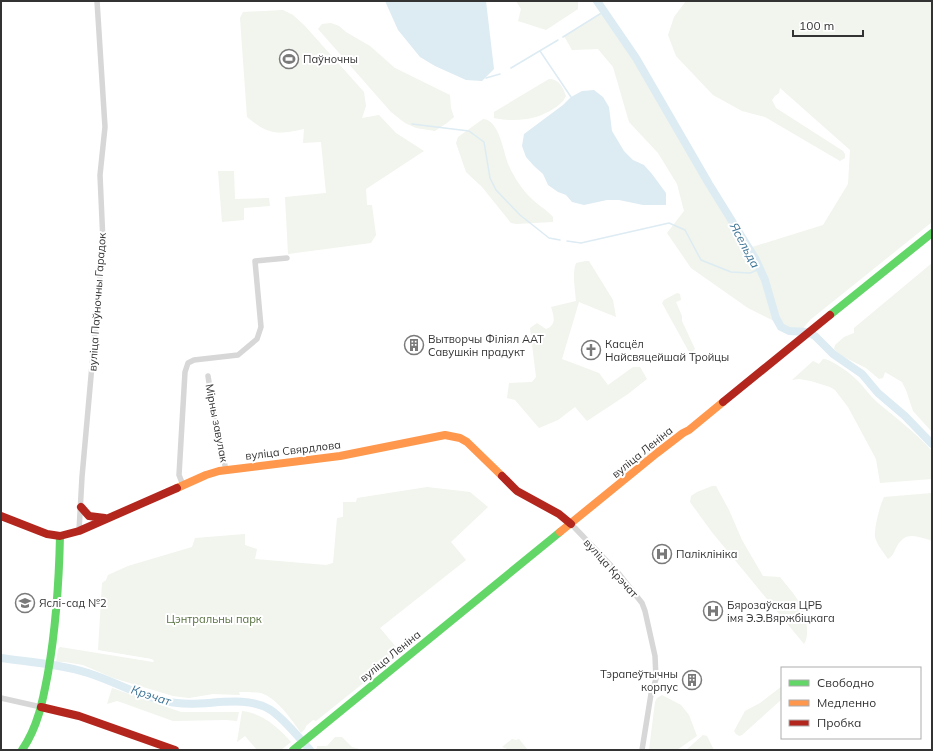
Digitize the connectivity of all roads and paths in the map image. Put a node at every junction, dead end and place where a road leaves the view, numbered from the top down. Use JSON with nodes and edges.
{"nodes":[{"id":1,"x":97,"y":1,"type":"edge"},
{"id":2,"x":932,"y":233,"type":"edge"},
{"id":3,"x":287,"y":258,"type":"dead end"},
{"id":4,"x":208,"y":376,"type":"dead end"},
{"id":5,"x":226,"y":470,"type":"junction"},
{"id":6,"x":182,"y":485,"type":"junction"},
{"id":7,"x":81,"y":507,"type":"junction"},
{"id":8,"x":1,"y":516,"type":"edge"},
{"id":9,"x":107,"y":518,"type":"junction"},
{"id":10,"x":573,"y":526,"type":"junction"},
{"id":11,"x":79,"y":530,"type":"junction"},
{"id":12,"x":60,"y":536,"type":"junction"},
{"id":13,"x":1,"y":698,"type":"edge"},
{"id":14,"x":41,"y":707,"type":"junction"},
{"id":15,"x":22,"y":750,"type":"edge"},
{"id":16,"x":175,"y":750,"type":"edge"},
{"id":17,"x":296,"y":750,"type":"edge"},
{"id":18,"x":642,"y":750,"type":"edge"}],
"edges":[{"from":1,"to":7,"type":"street","name":"вуліца Паўночны Гарадок"},
{"from":2,"to":10,"type":"main road","name":"вуліца Леніна"},
{"from":3,"to":6,"type":"street"},
{"from":4,"to":5,"type":"street","name":"Мірны завулак"},
{"from":5,"to":6,"type":"main road","name":"вуліца Свярдлова"},
{"from":5,"to":10,"type":"main road","name":"вуліца Свярдлова"},
{"from":6,"to":9,"type":"main road","name":"вуліца Свярдлова"},
{"from":7,"to":9,"type":"main road"},
{"from":7,"to":11,"type":"street","name":"вуліца Паўночны Гарадок"},
{"from":8,"to":12,"type":"main road"},
{"from":9,"to":11,"type":"main road","name":"вуліца Свярдлова"},
{"from":10,"to":17,"type":"main road","name":"вуліца Леніна"},
{"from":10,"to":18,"type":"street","name":"вуліца Крэчат"},
{"from":11,"to":12,"type":"main road","name":"вуліца Свярдлова"},
{"from":12,"to":14,"type":"main road"},
{"from":13,"to":14,"type":"street"},
{"from":14,"to":15,"type":"main road"},
{"from":14,"to":16,"type":"main road"}]}
